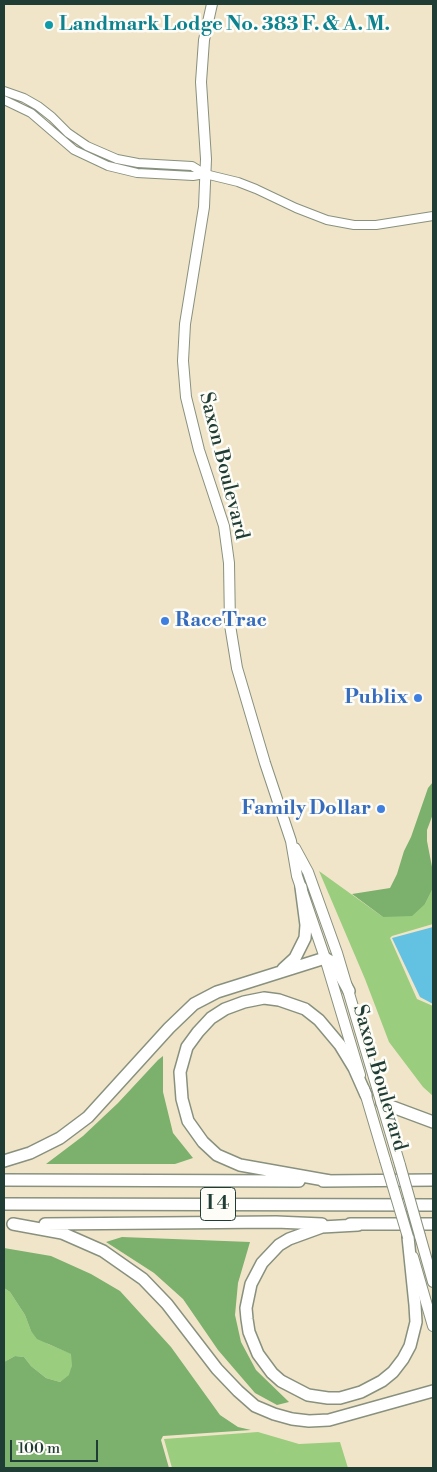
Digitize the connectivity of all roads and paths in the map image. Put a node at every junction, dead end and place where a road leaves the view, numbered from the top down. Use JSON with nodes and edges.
{"nodes":[{"id":1,"x":212,"y":4,"type":"edge"},
{"id":2,"x":4,"y":90,"type":"edge"},
{"id":3,"x":4,"y":100,"type":"edge"},
{"id":4,"x":206,"y":174,"type":"junction"},
{"id":5,"x":433,"y":216,"type":"edge"},
{"id":6,"x":291,"y":841,"type":"junction"},
{"id":7,"x":301,"y":887,"type":"junction"},
{"id":8,"x":325,"y":958,"type":"junction"},
{"id":9,"x":278,"y":972,"type":"junction"},
{"id":10,"x":349,"y":991,"type":"junction"},
{"id":11,"x":366,"y":1095,"type":"junction"},
{"id":12,"x":382,"y":1103,"type":"junction"},
{"id":13,"x":433,"y":1122,"type":"edge"},
{"id":14,"x":4,"y":1161,"type":"edge"},
{"id":15,"x":4,"y":1180,"type":"edge"},
{"id":16,"x":433,"y":1180,"type":"edge"},
{"id":17,"x":330,"y":1181,"type":"junction"},
{"id":18,"x":4,"y":1204,"type":"edge"},
{"id":19,"x":433,"y":1205,"type":"edge"},
{"id":20,"x":8,"y":1224,"type":"edge"},
{"id":21,"x":433,"y":1224,"type":"edge"},
{"id":22,"x":358,"y":1225,"type":"junction"},
{"id":23,"x":408,"y":1237,"type":"junction"},
{"id":24,"x":433,"y":1282,"type":"edge"},
{"id":25,"x":433,"y":1326,"type":"edge"},
{"id":26,"x":433,"y":1391,"type":"edge"}],
"edges":[{"from":1,"to":4,"type":"main road","name":"Saxon Boulevard"},
{"from":2,"to":4,"type":"street"},
{"from":3,"to":4,"type":"street"},
{"from":4,"to":5,"type":"street"},
{"from":4,"to":6,"type":"main road","name":"Saxon Boulevard"},
{"from":6,"to":7,"type":"main road","name":"Saxon Boulevard"},
{"from":6,"to":10,"type":"main road","name":"Saxon Boulevard"},
{"from":7,"to":8,"type":"main road","name":"Saxon Boulevard"},
{"from":7,"to":9,"type":"highway"},
{"from":8,"to":9,"type":"highway"},
{"from":8,"to":10,"type":"highway"},
{"from":8,"to":11,"type":"main road","name":"Saxon Boulevard"},
{"from":9,"to":14,"type":"highway"},
{"from":10,"to":12,"type":"main road","name":"Saxon Boulevard"},
{"from":11,"to":17,"type":"highway"},
{"from":11,"to":23,"type":"main road","name":"Saxon Boulevard","bridge":true},
{"from":12,"to":13,"type":"highway"},
{"from":12,"to":24,"type":"main road","name":"Saxon Boulevard","bridge":true},
{"from":15,"to":17,"type":"highway","number":"I 4"},
{"from":16,"to":17,"type":"highway","number":"I 4"},
{"from":18,"to":19,"type":"highway","number":"I 4"},
{"from":20,"to":22,"type":"highway"},
{"from":20,"to":26,"type":"highway"},
{"from":21,"to":22,"type":"highway"},
{"from":22,"to":23,"type":"highway"},
{"from":23,"to":25,"type":"main road","name":"Saxon Boulevard"}]}
